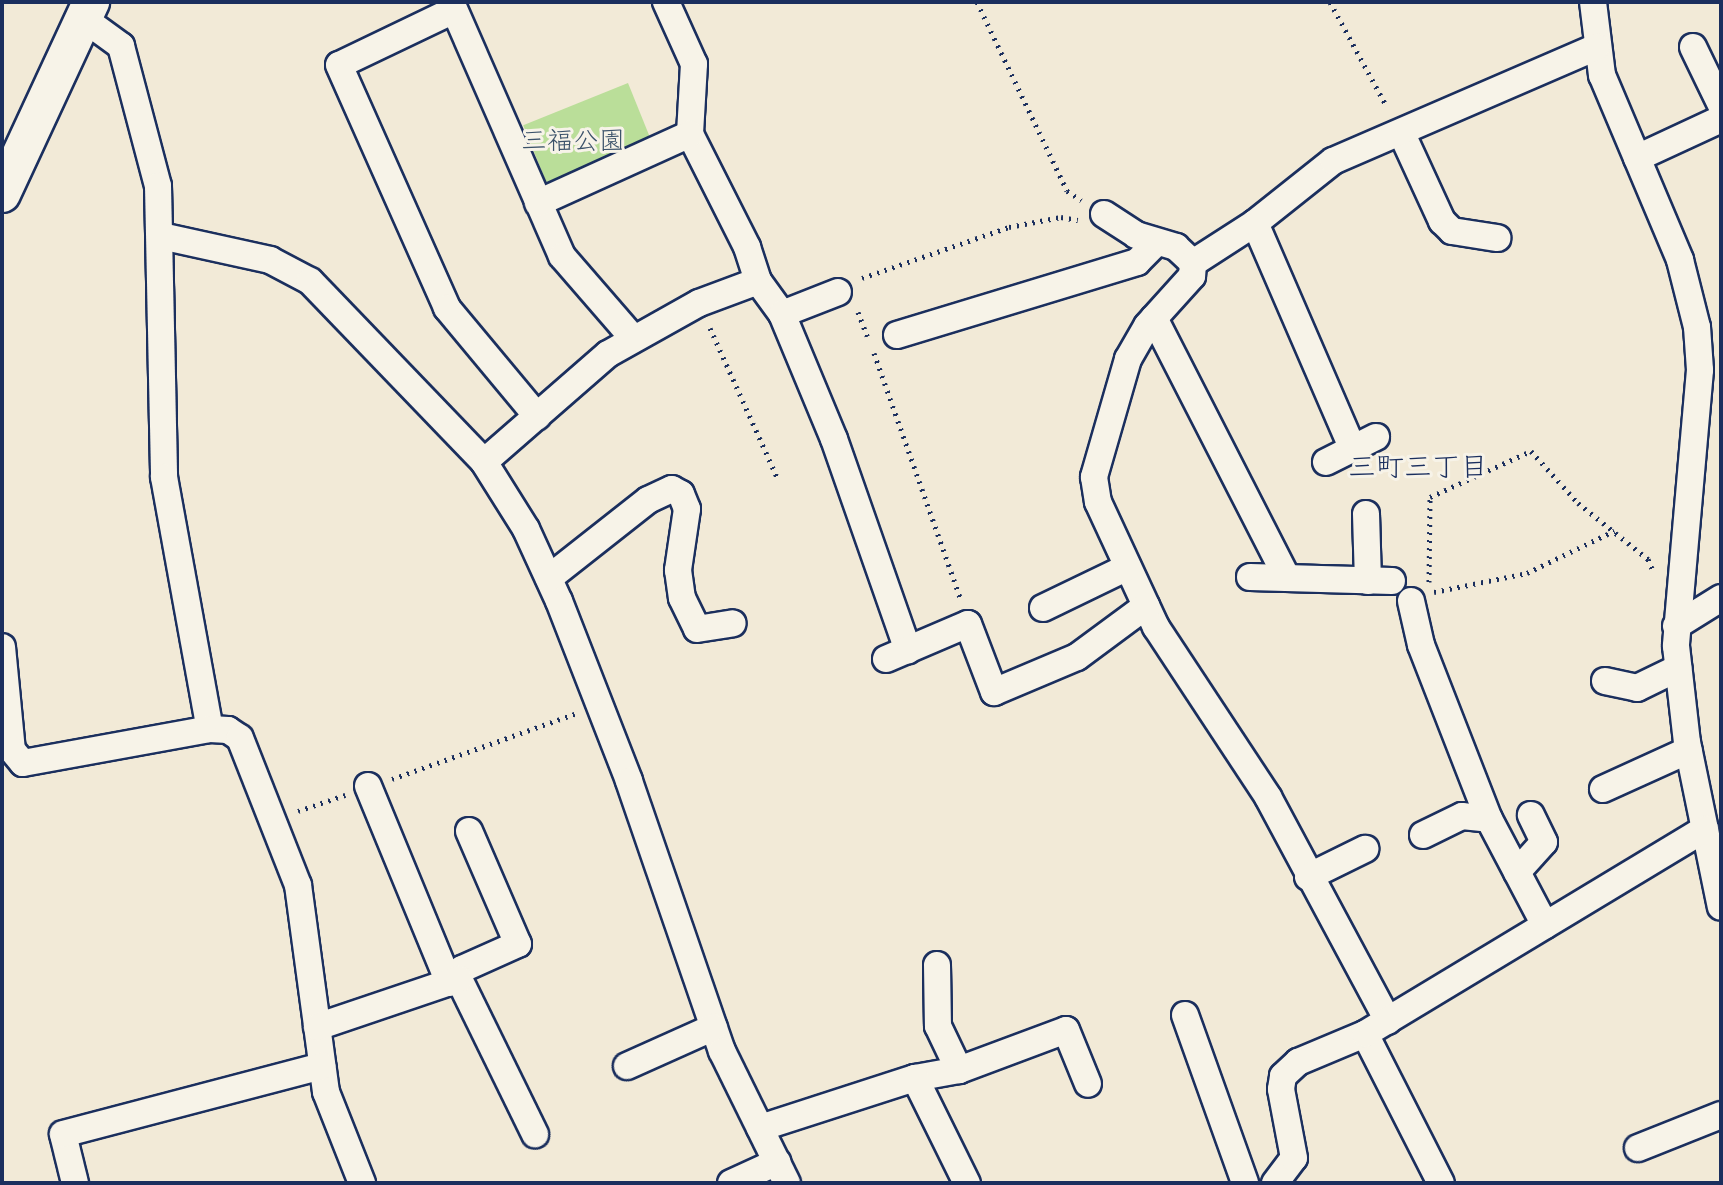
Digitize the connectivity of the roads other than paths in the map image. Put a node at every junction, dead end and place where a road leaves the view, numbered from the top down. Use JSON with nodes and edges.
{"nodes":[{"id":1,"x":666,"y":2,"type":"edge"},
{"id":2,"x":1593,"y":2,"type":"edge"},
{"id":3,"x":452,"y":6,"type":"edge"},
{"id":4,"x":87,"y":10,"type":"edge"},
{"id":5,"x":1596,"y":47,"type":"junction"},
{"id":6,"x":1693,"y":47,"type":"dead end"},
{"id":7,"x":1721,"y":105,"type":"edge"},
{"id":8,"x":1721,"y":119,"type":"edge"},
{"id":9,"x":690,"y":134,"type":"junction"},
{"id":10,"x":1402,"y":134,"type":"junction"},
{"id":11,"x":1637,"y":158,"type":"junction"},
{"id":12,"x":2,"y":194,"type":"edge"},
{"id":13,"x":538,"y":203,"type":"junction"},
{"id":14,"x":1104,"y":214,"type":"road end"},
{"id":15,"x":1255,"y":223,"type":"junction"},
{"id":16,"x":161,"y":236,"type":"junction"},
{"id":17,"x":1497,"y":238,"type":"dead end"},
{"id":18,"x":1156,"y":243,"type":"junction"},
{"id":19,"x":1193,"y":263,"type":"junction"},
{"id":20,"x":758,"y":281,"type":"junction"},
{"id":21,"x":842,"y":288,"type":"road end"},
{"id":22,"x":782,"y":314,"type":"junction"},
{"id":23,"x":1154,"y":318,"type":"junction"},
{"id":24,"x":1697,"y":327,"type":"junction"},
{"id":25,"x":897,"y":335,"type":"dead end"},
{"id":26,"x":633,"y":338,"type":"junction"},
{"id":27,"x":1721,"y":367,"type":"edge"},
{"id":28,"x":537,"y":416,"type":"junction"},
{"id":29,"x":484,"y":462,"type":"junction"},
{"id":30,"x":1326,"y":462,"type":"dead end"},
{"id":31,"x":1366,"y":514,"type":"dead end"},
{"id":32,"x":1128,"y":567,"type":"junction"},
{"id":33,"x":1250,"y":577,"type":"dead end"},
{"id":34,"x":549,"y":578,"type":"junction"},
{"id":35,"x":1287,"y":578,"type":"junction"},
{"id":36,"x":1420,"y":597,"type":"road end"},
{"id":37,"x":1721,"y":598,"type":"edge"},
{"id":38,"x":1146,"y":606,"type":"junction"},
{"id":39,"x":1043,"y":608,"type":"dead end"},
{"id":40,"x":1676,"y":620,"type":"junction"},
{"id":41,"x":733,"y":623,"type":"dead end"},
{"id":42,"x":2,"y":647,"type":"edge"},
{"id":43,"x":1678,"y":668,"type":"junction"},
{"id":44,"x":1605,"y":681,"type":"dead end"},
{"id":45,"x":210,"y":729,"type":"junction"},
{"id":46,"x":1689,"y":750,"type":"junction"},
{"id":47,"x":368,"y":786,"type":"road end"},
{"id":48,"x":1603,"y":789,"type":"dead end"},
{"id":49,"x":1710,"y":798,"type":"edge"},
{"id":50,"x":1531,"y":815,"type":"dead end"},
{"id":51,"x":1489,"y":819,"type":"junction"},
{"id":52,"x":1705,"y":829,"type":"junction"},
{"id":53,"x":469,"y":831,"type":"dead end"},
{"id":54,"x":1423,"y":835,"type":"dead end"},
{"id":55,"x":1365,"y":849,"type":"dead end"},
{"id":56,"x":1517,"y":872,"type":"junction"},
{"id":57,"x":1308,"y":877,"type":"junction"},
{"id":58,"x":1721,"y":907,"type":"edge"},
{"id":59,"x":1545,"y":925,"type":"junction"},
{"id":60,"x":937,"y":965,"type":"dead end"},
{"id":61,"x":454,"y":981,"type":"junction"},
{"id":62,"x":1185,"y":1015,"type":"dead end"},
{"id":63,"x":317,"y":1027,"type":"junction"},
{"id":64,"x":714,"y":1027,"type":"junction"},
{"id":65,"x":1376,"y":1027,"type":"junction"},
{"id":66,"x":322,"y":1066,"type":"junction"},
{"id":67,"x":627,"y":1066,"type":"dead end"},
{"id":68,"x":959,"y":1070,"type":"junction"},
{"id":69,"x":915,"y":1078,"type":"junction"},
{"id":70,"x":1088,"y":1084,"type":"dead end"},
{"id":71,"x":1721,"y":1115,"type":"edge"},
{"id":72,"x":760,"y":1128,"type":"junction"},
{"id":73,"x":535,"y":1134,"type":"dead end"},
{"id":74,"x":1638,"y":1148,"type":"dead end"},
{"id":75,"x":782,"y":1173,"type":"edge"},
{"id":76,"x":75,"y":1183,"type":"edge"},
{"id":77,"x":362,"y":1183,"type":"edge"},
{"id":78,"x":731,"y":1183,"type":"edge"},
{"id":79,"x":967,"y":1183,"type":"edge"},
{"id":80,"x":1245,"y":1183,"type":"edge"},
{"id":81,"x":1275,"y":1183,"type":"edge"},
{"id":82,"x":1441,"y":1183,"type":"edge"}],
"edges":[{"from":1,"to":9,"type":"street"},
{"from":2,"to":5,"type":"street"},
{"from":3,"to":13,"type":"street"},
{"from":3,"to":28,"type":"street"},
{"from":4,"to":12,"type":"main road"},
{"from":4,"to":16,"type":"street"},
{"from":5,"to":10,"type":"street"},
{"from":5,"to":11,"type":"street"},
{"from":6,"to":7,"type":"street"},
{"from":8,"to":11,"type":"street"},
{"from":9,"to":13,"type":"street"},
{"from":9,"to":20,"type":"street"},
{"from":10,"to":15,"type":"street"},
{"from":10,"to":17,"type":"street"},
{"from":11,"to":24,"type":"street"},
{"from":13,"to":26,"type":"street"},
{"from":14,"to":18,"type":"street"},
{"from":15,"to":19,"type":"street"},
{"from":15,"to":30,"type":"street"},
{"from":16,"to":29,"type":"street"},
{"from":16,"to":45,"type":"street"},
{"from":18,"to":19,"type":"street"},
{"from":18,"to":25,"type":"street"},
{"from":19,"to":23,"type":"street"},
{"from":20,"to":22,"type":"street"},
{"from":20,"to":26,"type":"street"},
{"from":21,"to":22,"type":"street"},
{"from":22,"to":38,"type":"street"},
{"from":23,"to":32,"type":"street"},
{"from":23,"to":35,"type":"street"},
{"from":24,"to":27,"type":"street"},
{"from":24,"to":40,"type":"street"},
{"from":26,"to":28,"type":"street"},
{"from":28,"to":29,"type":"street"},
{"from":29,"to":34,"type":"street"},
{"from":31,"to":35,"type":"street"},
{"from":32,"to":38,"type":"street"},
{"from":32,"to":39,"type":"street"},
{"from":33,"to":35,"type":"street"},
{"from":34,"to":41,"type":"street"},
{"from":34,"to":64,"type":"street"},
{"from":36,"to":51,"type":"street"},
{"from":37,"to":40,"type":"street"},
{"from":38,"to":57,"type":"street"},
{"from":40,"to":43,"type":"street"},
{"from":42,"to":45,"type":"street"},
{"from":43,"to":44,"type":"street"},
{"from":43,"to":46,"type":"street"},
{"from":45,"to":63,"type":"street"},
{"from":46,"to":48,"type":"street"},
{"from":46,"to":49,"type":"street"},
{"from":47,"to":61,"type":"street"},
{"from":49,"to":52,"type":"street"},
{"from":50,"to":56,"type":"street"},
{"from":51,"to":54,"type":"street"},
{"from":51,"to":56,"type":"street"},
{"from":52,"to":58,"type":"street"},
{"from":52,"to":59,"type":"street"},
{"from":53,"to":61,"type":"street"},
{"from":55,"to":57,"type":"street"},
{"from":56,"to":59,"type":"street"},
{"from":57,"to":65,"type":"street"},
{"from":59,"to":65,"type":"street"},
{"from":60,"to":68,"type":"street"},
{"from":61,"to":63,"type":"street"},
{"from":61,"to":73,"type":"street"},
{"from":62,"to":80,"type":"street"},
{"from":63,"to":66,"type":"street"},
{"from":64,"to":67,"type":"street"},
{"from":64,"to":72,"type":"street"},
{"from":65,"to":81,"type":"street"},
{"from":65,"to":82,"type":"street"},
{"from":66,"to":76,"type":"street"},
{"from":66,"to":77,"type":"street"},
{"from":68,"to":69,"type":"street"},
{"from":68,"to":70,"type":"street"},
{"from":69,"to":72,"type":"street"},
{"from":69,"to":79,"type":"street"},
{"from":71,"to":74,"type":"street"},
{"from":72,"to":75,"type":"street"},
{"from":75,"to":78,"type":"street"}]}
